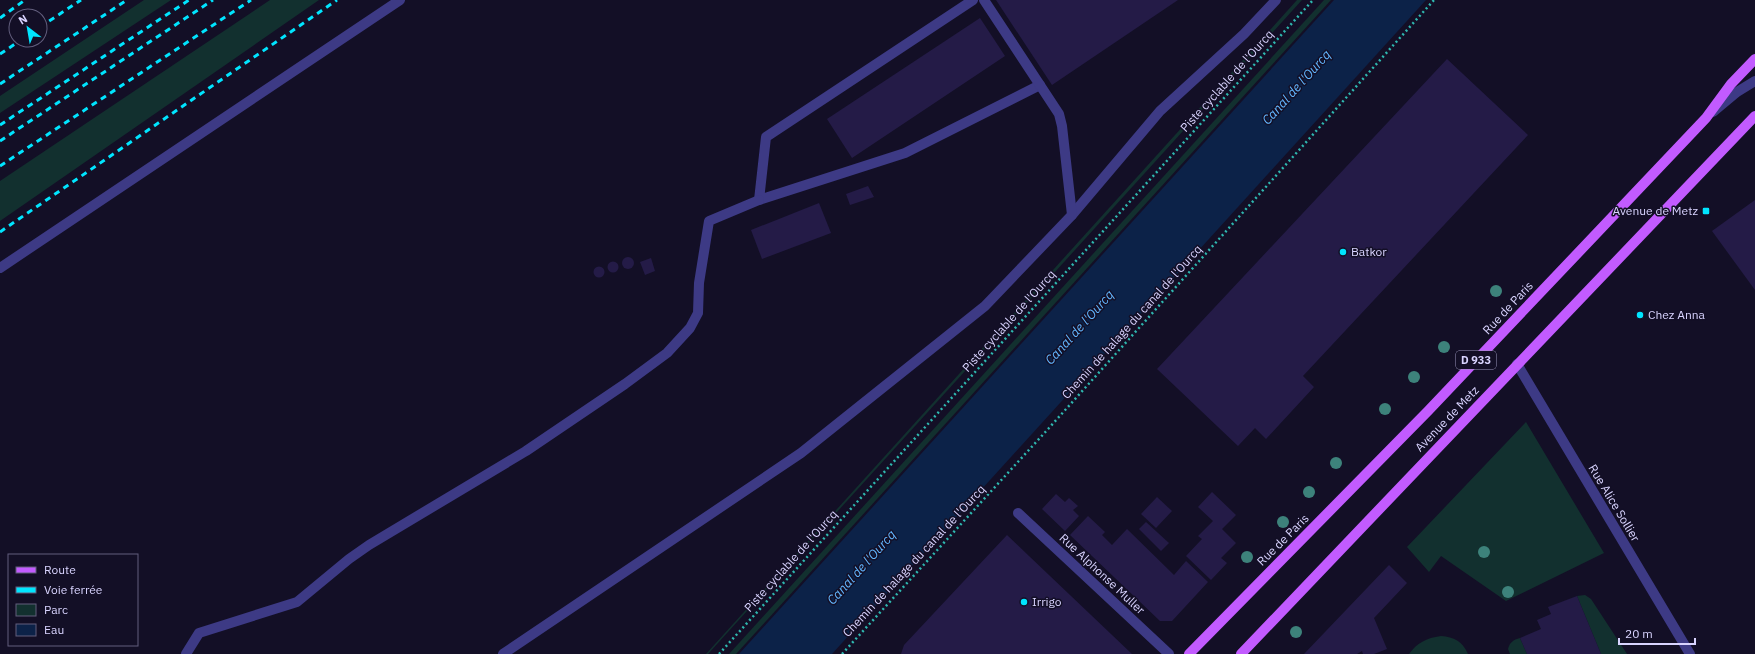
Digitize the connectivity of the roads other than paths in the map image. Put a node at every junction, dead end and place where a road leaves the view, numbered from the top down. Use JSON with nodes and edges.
{"nodes":[{"id":1,"x":400,"y":0,"type":"edge"},
{"id":2,"x":973,"y":0,"type":"edge"},
{"id":3,"x":984,"y":0,"type":"edge"},
{"id":4,"x":1276,"y":0,"type":"edge"},
{"id":5,"x":1755,"y":59,"type":"edge"},
{"id":6,"x":1755,"y":81,"type":"edge"},
{"id":7,"x":1040,"y":85,"type":"junction"},
{"id":8,"x":1755,"y":116,"type":"edge"},
{"id":9,"x":1706,"y":118,"type":"junction"},
{"id":10,"x":759,"y":200,"type":"junction"},
{"id":11,"x":1072,"y":215,"type":"junction"},
{"id":12,"x":0,"y":268,"type":"edge"},
{"id":13,"x":1517,"y":364,"type":"junction"},
{"id":14,"x":1018,"y":513,"type":"dead end"},
{"id":15,"x":186,"y":654,"type":"edge"},
{"id":16,"x":503,"y":654,"type":"edge"},
{"id":17,"x":1169,"y":654,"type":"edge"},
{"id":18,"x":1189,"y":654,"type":"edge"},
{"id":19,"x":1241,"y":654,"type":"edge"},
{"id":20,"x":1690,"y":654,"type":"edge"}],
"edges":[{"from":1,"to":12,"type":"street"},
{"from":2,"to":10,"type":"street"},
{"from":3,"to":7,"type":"street"},
{"from":4,"to":11,"type":"street"},
{"from":5,"to":9,"type":"main road","name":"Rue de Paris","number":"D 933"},
{"from":6,"to":9,"type":"street"},
{"from":7,"to":10,"type":"street"},
{"from":7,"to":11,"type":"street"},
{"from":8,"to":13,"type":"main road","name":"Avenue de Metz","number":"D 933"},
{"from":9,"to":18,"type":"main road","name":"Rue de Paris","number":"D 933"},
{"from":10,"to":15,"type":"street"},
{"from":11,"to":16,"type":"street"},
{"from":13,"to":19,"type":"main road","name":"Avenue de Metz","number":"D 933"},
{"from":13,"to":20,"type":"street","name":"Rue Alice Sollier"},
{"from":14,"to":17,"type":"street","name":"Rue Alphonse Muller"}]}
